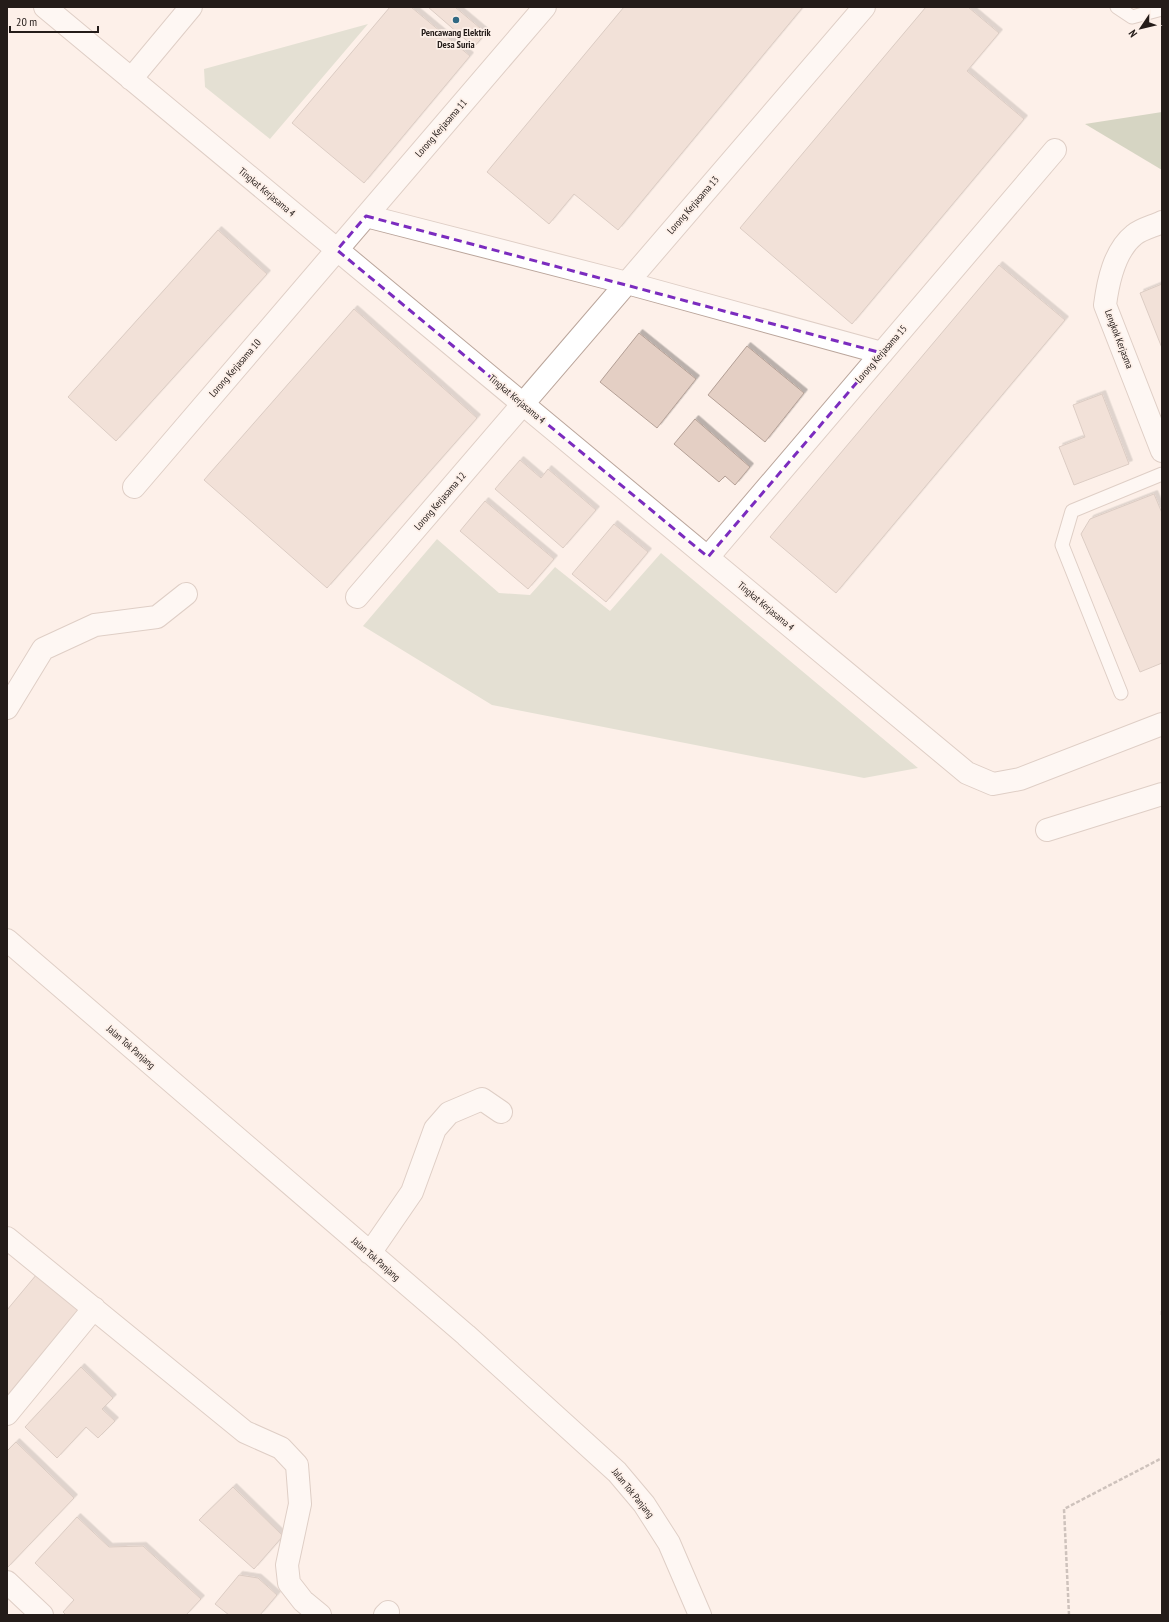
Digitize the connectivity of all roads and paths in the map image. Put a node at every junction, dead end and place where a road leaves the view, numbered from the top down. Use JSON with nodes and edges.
{"nodes":[{"id":1,"x":45,"y":7,"type":"edge"},
{"id":2,"x":191,"y":7,"type":"edge"},
{"id":3,"x":544,"y":7,"type":"edge"},
{"id":4,"x":864,"y":7,"type":"edge"},
{"id":5,"x":1117,"y":7,"type":"edge"},
{"id":6,"x":1162,"y":9,"type":"edge"},
{"id":7,"x":131,"y":79,"type":"junction"},
{"id":8,"x":1055,"y":150,"type":"dead end"},
{"id":9,"x":366,"y":216,"type":"junction"},
{"id":10,"x":1162,"y":222,"type":"edge"},
{"id":11,"x":337,"y":250,"type":"junction"},
{"id":12,"x":627,"y":282,"type":"junction"},
{"id":13,"x":882,"y":353,"type":"junction"},
{"id":14,"x":523,"y":404,"type":"junction"},
{"id":15,"x":1162,"y":451,"type":"edge"},
{"id":16,"x":1162,"y":474,"type":"edge"},
{"id":17,"x":134,"y":487,"type":"dead end"},
{"id":18,"x":708,"y":557,"type":"junction"},
{"id":19,"x":186,"y":594,"type":"dead end"},
{"id":20,"x":357,"y":597,"type":"dead end"},
{"id":21,"x":1121,"y":693,"type":"dead end"},
{"id":22,"x":7,"y":708,"type":"edge"},
{"id":23,"x":1162,"y":724,"type":"edge"},
{"id":24,"x":1162,"y":794,"type":"edge"},
{"id":25,"x":1047,"y":830,"type":"dead end"},
{"id":26,"x":7,"y":940,"type":"edge"},
{"id":27,"x":501,"y":1112,"type":"dead end"},
{"id":28,"x":7,"y":1238,"type":"edge"},
{"id":29,"x":370,"y":1254,"type":"junction"},
{"id":30,"x":94,"y":1308,"type":"junction"},
{"id":31,"x":1162,"y":1311,"type":"edge"},
{"id":32,"x":1162,"y":1317,"type":"edge"},
{"id":33,"x":7,"y":1414,"type":"edge"},
{"id":34,"x":1162,"y":1458,"type":"edge"},
{"id":35,"x":7,"y":1582,"type":"edge"},
{"id":36,"x":42,"y":1615,"type":"edge"},
{"id":37,"x":320,"y":1615,"type":"edge"},
{"id":38,"x":700,"y":1615,"type":"edge"},
{"id":39,"x":1069,"y":1615,"type":"edge"}],
"edges":[{"from":1,"to":7,"type":"street","name":"Tingkat Kerjasama 4"},
{"from":2,"to":7,"type":"street"},
{"from":3,"to":9,"type":"street","name":"Lorong Kerjasama 11"},
{"from":4,"to":12,"type":"street","name":"Lorong Kerjasama 13"},
{"from":5,"to":6,"type":"lane"},
{"from":7,"to":11,"type":"street","name":"Tingkat Kerjasama 4"},
{"from":8,"to":13,"type":"street","name":"Lorong Kerjasama 15"},
{"from":9,"to":11,"type":"street","name":"Lorong Kerjasama 11"},
{"from":9,"to":12,"type":"street"},
{"from":10,"to":15,"type":"street","name":"Lengkok Kerjasma"},
{"from":11,"to":14,"type":"street","name":"Tingkat Kerjasama 4"},
{"from":11,"to":17,"type":"street","name":"Lorong Kerjasama 10"},
{"from":12,"to":13,"type":"street"},
{"from":12,"to":14,"type":"street","name":"Lorong Kerjasama 13"},
{"from":13,"to":18,"type":"street","name":"Lorong Kerjasama 15"},
{"from":14,"to":18,"type":"street","name":"Tingkat Kerjasama 4"},
{"from":14,"to":20,"type":"street","name":"Lorong Kerjasama 12"},
{"from":16,"to":21,"type":"lane"},
{"from":18,"to":23,"type":"street","name":"Tingkat Kerjasama 4"},
{"from":19,"to":22,"type":"street"},
{"from":24,"to":25,"type":"street"},
{"from":26,"to":29,"type":"street","name":"Jalan Tok Panjang"},
{"from":27,"to":29,"type":"street"},
{"from":28,"to":30,"type":"street"},
{"from":29,"to":38,"type":"street","name":"Jalan Tok Panjang"},
{"from":30,"to":33,"type":"street"},
{"from":30,"to":37,"type":"street"},
{"from":31,"to":32,"type":"path"},
{"from":34,"to":39,"type":"path"},
{"from":35,"to":36,"type":"street"}]}
